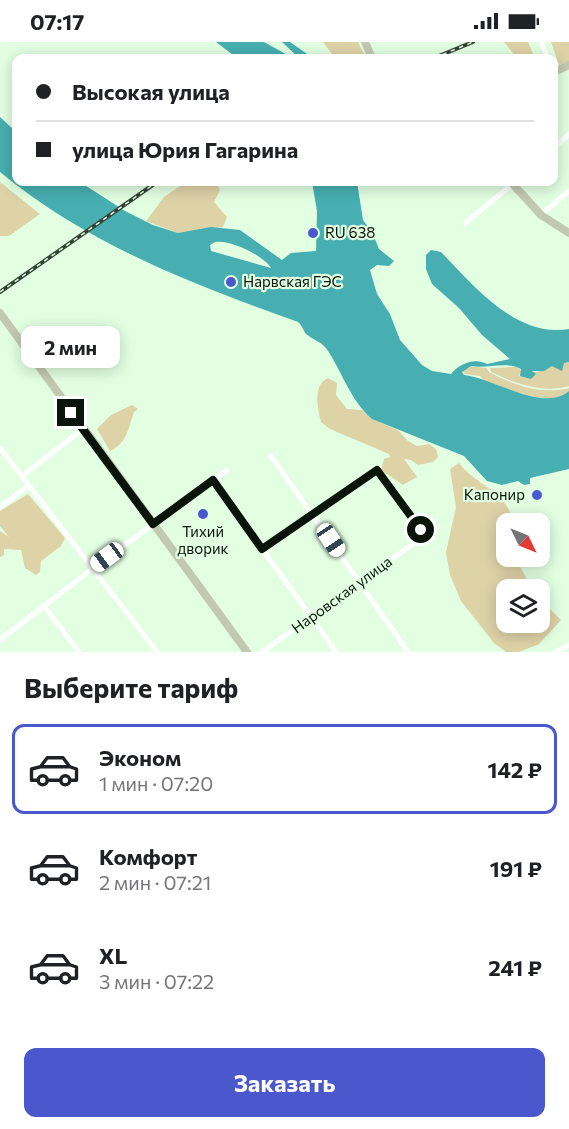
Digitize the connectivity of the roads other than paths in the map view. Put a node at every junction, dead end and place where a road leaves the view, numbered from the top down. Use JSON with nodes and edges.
{"nodes":[{"id":1,"x":569,"y":134,"type":"edge"},
{"id":2,"x":558,"y":144,"type":"edge"},
{"id":3,"x":508,"y":186,"type":"edge"},
{"id":4,"x":516,"y":186,"type":"edge"},
{"id":5,"x":569,"y":191,"type":"edge"},
{"id":6,"x":541,"y":215,"type":"junction"},
{"id":7,"x":465,"y":223,"type":"dead end"},
{"id":8,"x":569,"y":233,"type":"edge"},
{"id":9,"x":1,"y":318,"type":"edge"},
{"id":10,"x":83,"y":429,"type":"junction"},
{"id":11,"x":0,"y":448,"type":"edge"},
{"id":12,"x":271,"y":456,"type":"dead end"},
{"id":13,"x":227,"y":470,"type":"dead end"},
{"id":14,"x":22,"y":476,"type":"junction"},
{"id":15,"x":213,"y":480,"type":"junction"},
{"id":16,"x":28,"y":486,"type":"junction"},
{"id":17,"x":0,"y":507,"type":"edge"},
{"id":18,"x":313,"y":513,"type":"junction"},
{"id":19,"x":153,"y":524,"type":"junction"},
{"id":20,"x":262,"y":549,"type":"junction"},
{"id":21,"x":92,"y":568,"type":"junction"},
{"id":22,"x":360,"y":583,"type":"junction"},
{"id":23,"x":44,"y":606,"type":"junction"},
{"id":24,"x":311,"y":618,"type":"junction"},
{"id":25,"x":0,"y":640,"type":"edge"},
{"id":26,"x":569,"y":645,"type":"edge"},
{"id":27,"x":79,"y":652,"type":"edge"},
{"id":28,"x":157,"y":652,"type":"edge"},
{"id":29,"x":247,"y":652,"type":"edge"},
{"id":30,"x":262,"y":652,"type":"edge"},
{"id":31,"x":336,"y":652,"type":"edge"},
{"id":32,"x":408,"y":652,"type":"edge"},
{"id":33,"x":556,"y":652,"type":"edge"}],
"edges":[{"from":1,"to":2,"type":"street"},
{"from":3,"to":7,"type":"street"},
{"from":4,"to":6,"type":"street"},
{"from":5,"to":6,"type":"street"},
{"from":6,"to":8,"type":"street"},
{"from":9,"to":10,"type":"street"},
{"from":10,"to":14,"type":"street"},
{"from":10,"to":19,"type":"street"},
{"from":11,"to":14,"type":"street"},
{"from":12,"to":18,"type":"street"},
{"from":13,"to":15,"type":"street"},
{"from":14,"to":16,"type":"street"},
{"from":15,"to":19,"type":"street"},
{"from":15,"to":20,"type":"street"},
{"from":16,"to":17,"type":"street"},
{"from":16,"to":21,"type":"street"},
{"from":18,"to":20,"type":"street"},
{"from":18,"to":22,"type":"street"},
{"from":18,"to":22,"type":"street","name":"Наровская улица"},
{"from":19,"to":21,"type":"street"},
{"from":19,"to":29,"type":"street"},
{"from":20,"to":24,"type":"street"},
{"from":21,"to":23,"type":"street"},
{"from":21,"to":28,"type":"street"},
{"from":22,"to":24,"type":"street","name":"Наровская улица"},
{"from":22,"to":32,"type":"street"},
{"from":23,"to":25,"type":"street"},
{"from":23,"to":27,"type":"street"},
{"from":24,"to":30,"type":"street","name":"Наровская улица"},
{"from":24,"to":31,"type":"street"},
{"from":26,"to":33,"type":"street"}]}
